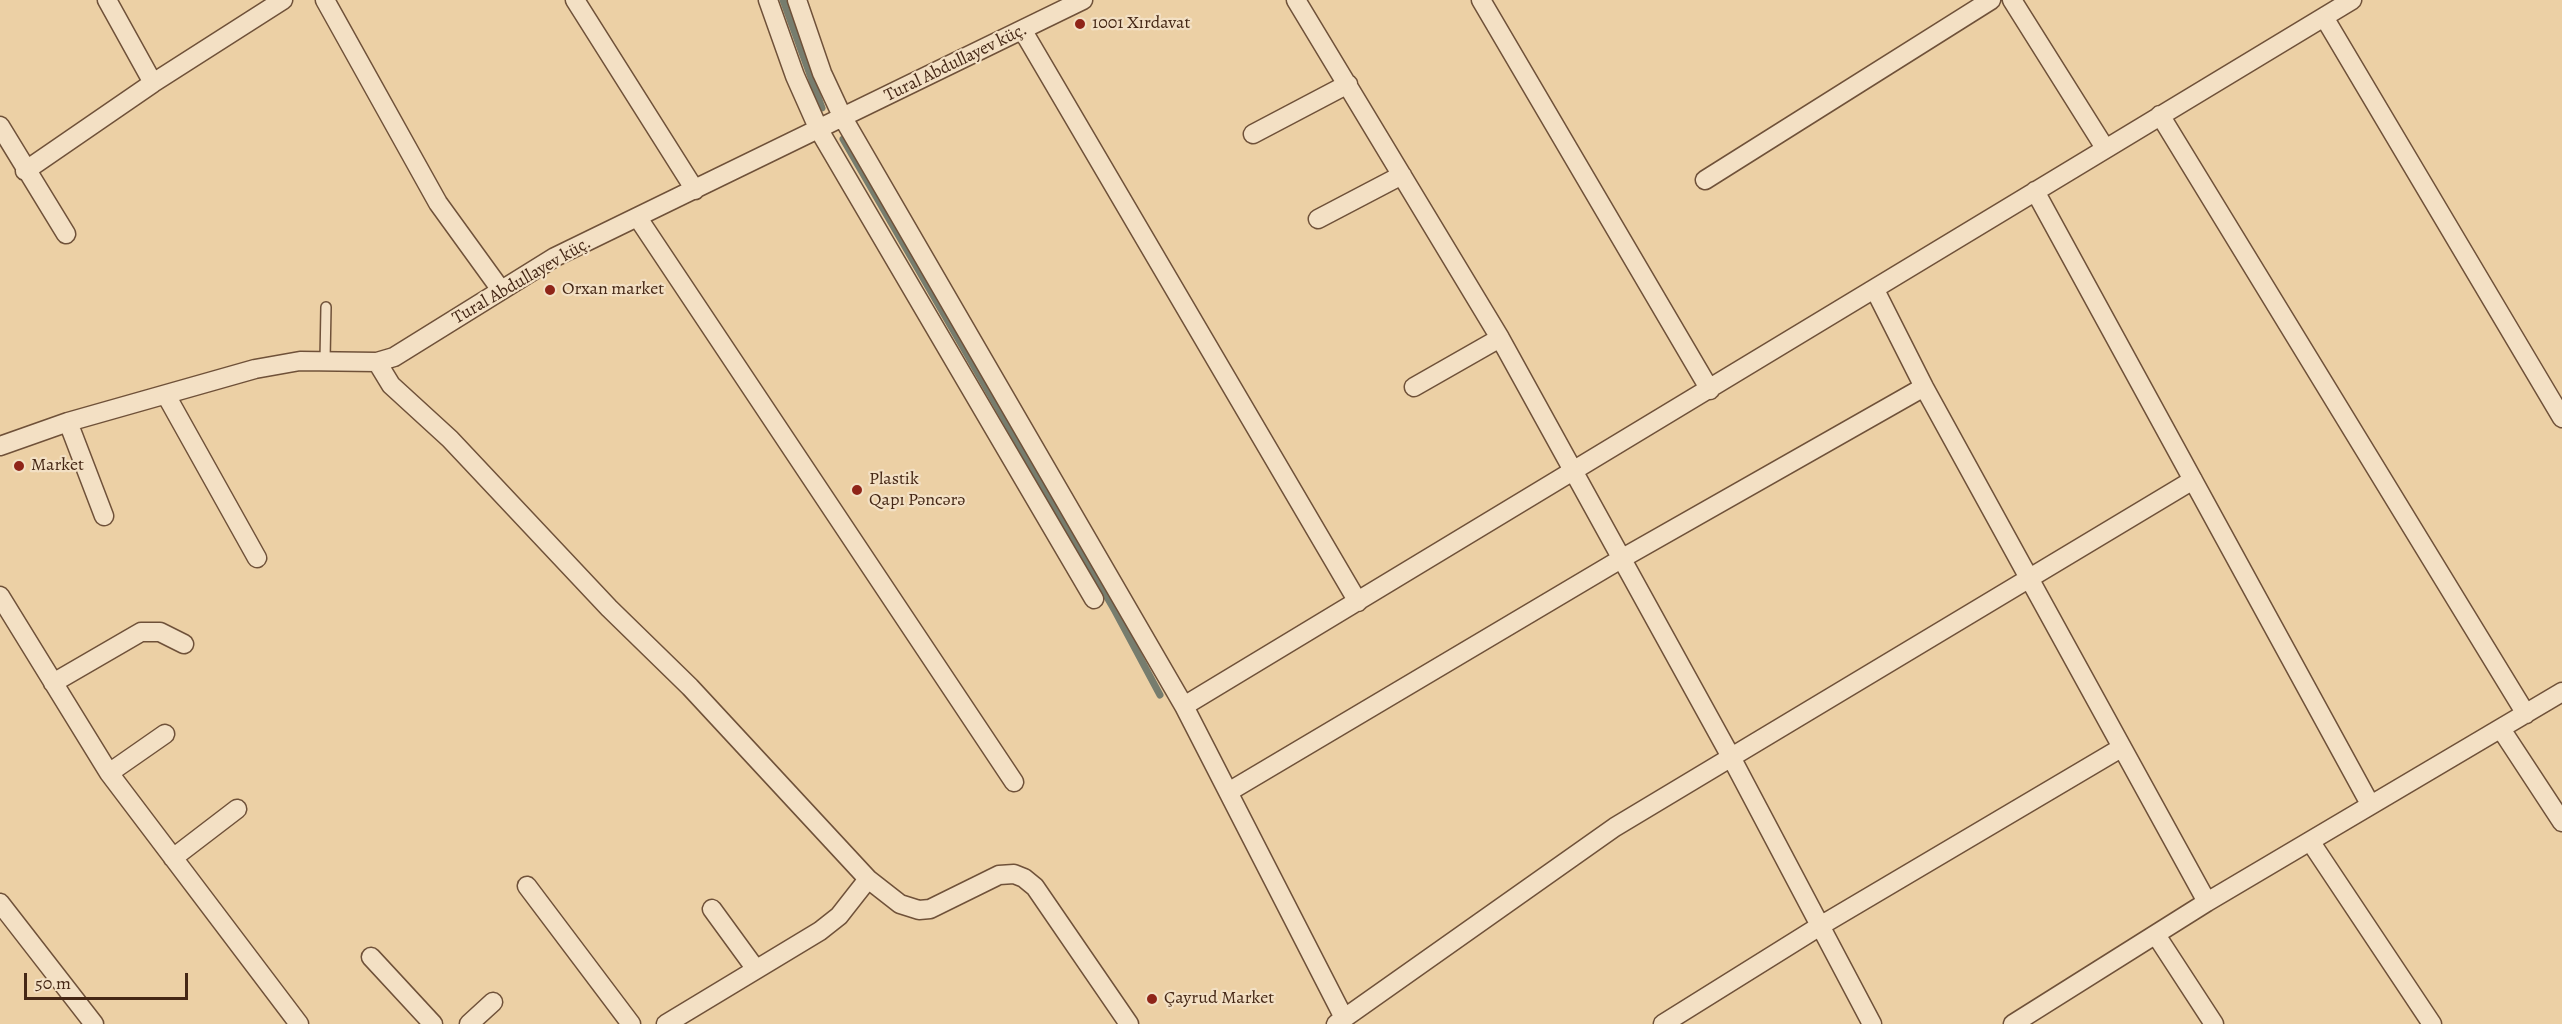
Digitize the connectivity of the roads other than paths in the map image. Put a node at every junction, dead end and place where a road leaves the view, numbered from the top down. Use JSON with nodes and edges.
{"nodes":[{"id":1,"x":107,"y":0,"type":"edge"},
{"id":2,"x":283,"y":0,"type":"edge"},
{"id":3,"x":325,"y":0,"type":"edge"},
{"id":4,"x":575,"y":0,"type":"edge"},
{"id":5,"x":768,"y":0,"type":"edge"},
{"id":6,"x":797,"y":0,"type":"edge"},
{"id":7,"x":1083,"y":0,"type":"edge"},
{"id":8,"x":1296,"y":0,"type":"edge"},
{"id":9,"x":1481,"y":0,"type":"edge"},
{"id":10,"x":1991,"y":0,"type":"edge"},
{"id":11,"x":2012,"y":0,"type":"edge"},
{"id":12,"x":2352,"y":0,"type":"edge"},
{"id":13,"x":2324,"y":17,"type":"junction"},
{"id":14,"x":1023,"y":31,"type":"junction"},
{"id":15,"x":153,"y":83,"type":"junction"},
{"id":16,"x":1348,"y":84,"type":"junction"},
{"id":17,"x":2160,"y":116,"type":"junction"},
{"id":18,"x":843,"y":118,"type":"junction"},
{"id":19,"x":0,"y":126,"type":"edge"},
{"id":20,"x":819,"y":130,"type":"junction"},
{"id":21,"x":1253,"y":134,"type":"dead end"},
{"id":22,"x":2105,"y":148,"type":"junction"},
{"id":23,"x":25,"y":171,"type":"junction"},
{"id":24,"x":1402,"y":174,"type":"junction"},
{"id":25,"x":1705,"y":180,"type":"dead end"},
{"id":26,"x":695,"y":190,"type":"junction"},
{"id":27,"x":2035,"y":191,"type":"junction"},
{"id":28,"x":638,"y":218,"type":"junction"},
{"id":29,"x":1318,"y":219,"type":"dead end"},
{"id":30,"x":66,"y":234,"type":"dead end"},
{"id":31,"x":501,"y":290,"type":"junction"},
{"id":32,"x":1875,"y":290,"type":"junction"},
{"id":33,"x":326,"y":307,"type":"dead end"},
{"id":34,"x":1500,"y":338,"type":"junction"},
{"id":35,"x":325,"y":360,"type":"junction"},
{"id":36,"x":377,"y":362,"type":"junction"},
{"id":37,"x":1414,"y":387,"type":"dead end"},
{"id":38,"x":1924,"y":387,"type":"junction"},
{"id":39,"x":1710,"y":390,"type":"junction"},
{"id":40,"x":166,"y":395,"type":"junction"},
{"id":41,"x":2562,"y":418,"type":"edge"},
{"id":42,"x":68,"y":422,"type":"junction"},
{"id":43,"x":0,"y":446,"type":"edge"},
{"id":44,"x":1573,"y":473,"type":"junction"},
{"id":45,"x":2193,"y":480,"type":"junction"},
{"id":46,"x":104,"y":516,"type":"dead end"},
{"id":47,"x":257,"y":558,"type":"dead end"},
{"id":48,"x":1621,"y":559,"type":"junction"},
{"id":49,"x":2030,"y":578,"type":"junction"},
{"id":50,"x":0,"y":596,"type":"edge"},
{"id":51,"x":1094,"y":599,"type":"dead end"},
{"id":52,"x":1358,"y":602,"type":"junction"},
{"id":53,"x":184,"y":644,"type":"dead end"},
{"id":54,"x":53,"y":683,"type":"junction"},
{"id":55,"x":2562,"y":692,"type":"edge"},
{"id":56,"x":1184,"y":706,"type":"junction"},
{"id":57,"x":2526,"y":714,"type":"junction"},
{"id":58,"x":2501,"y":729,"type":"junction"},
{"id":59,"x":165,"y":734,"type":"dead end"},
{"id":60,"x":2121,"y":748,"type":"junction"},
{"id":61,"x":1731,"y":757,"type":"junction"},
{"id":62,"x":109,"y":773,"type":"junction"},
{"id":63,"x":1014,"y":782,"type":"dead end"},
{"id":64,"x":1230,"y":791,"type":"junction"},
{"id":65,"x":2370,"y":804,"type":"junction"},
{"id":66,"x":237,"y":809,"type":"dead end"},
{"id":67,"x":2562,"y":822,"type":"edge"},
{"id":68,"x":2310,"y":841,"type":"junction"},
{"id":69,"x":173,"y":858,"type":"junction"},
{"id":70,"x":868,"y":879,"type":"junction"},
{"id":71,"x":527,"y":886,"type":"dead end"},
{"id":72,"x":2207,"y":902,"type":"junction"},
{"id":73,"x":0,"y":903,"type":"edge"},
{"id":74,"x":712,"y":909,"type":"dead end"},
{"id":75,"x":1820,"y":926,"type":"junction"},
{"id":76,"x":2156,"y":935,"type":"junction"},
{"id":77,"x":371,"y":957,"type":"dead end"},
{"id":78,"x":755,"y":968,"type":"junction"},
{"id":79,"x":494,"y":1002,"type":"dead end"},
{"id":80,"x":1340,"y":1021,"type":"edge"},
{"id":81,"x":94,"y":1024,"type":"edge"},
{"id":82,"x":299,"y":1024,"type":"edge"},
{"id":83,"x":433,"y":1024,"type":"edge"},
{"id":84,"x":469,"y":1024,"type":"edge"},
{"id":85,"x":631,"y":1024,"type":"edge"},
{"id":86,"x":666,"y":1024,"type":"edge"},
{"id":87,"x":1129,"y":1024,"type":"edge"},
{"id":88,"x":1663,"y":1024,"type":"edge"},
{"id":89,"x":1872,"y":1024,"type":"edge"},
{"id":90,"x":2013,"y":1024,"type":"edge"},
{"id":91,"x":2214,"y":1024,"type":"edge"},
{"id":92,"x":2432,"y":1024,"type":"edge"}],
"edges":[{"from":1,"to":15,"type":"street"},
{"from":2,"to":15,"type":"street"},
{"from":3,"to":31,"type":"street"},
{"from":4,"to":26,"type":"street"},
{"from":5,"to":20,"type":"street"},
{"from":6,"to":18,"type":"street"},
{"from":7,"to":14,"type":"street","name":"Tural Abdullayev küç."},
{"from":8,"to":16,"type":"street"},
{"from":9,"to":39,"type":"street"},
{"from":10,"to":25,"type":"street"},
{"from":11,"to":22,"type":"street"},
{"from":12,"to":13,"type":"street"},
{"from":13,"to":17,"type":"street"},
{"from":13,"to":41,"type":"street"},
{"from":14,"to":18,"type":"street","name":"Tural Abdullayev küç."},
{"from":14,"to":52,"type":"street"},
{"from":15,"to":23,"type":"street"},
{"from":16,"to":21,"type":"street"},
{"from":16,"to":24,"type":"street"},
{"from":17,"to":22,"type":"street"},
{"from":17,"to":57,"type":"street"},
{"from":18,"to":20,"type":"street","name":"Tural Abdullayev küç."},
{"from":18,"to":56,"type":"street"},
{"from":19,"to":23,"type":"street"},
{"from":20,"to":26,"type":"street","name":"Tural Abdullayev küç."},
{"from":20,"to":51,"type":"street"},
{"from":22,"to":27,"type":"street"},
{"from":23,"to":30,"type":"street"},
{"from":24,"to":29,"type":"street"},
{"from":24,"to":34,"type":"street"},
{"from":26,"to":28,"type":"street","name":"Tural Abdullayev küç."},
{"from":27,"to":32,"type":"street"},
{"from":27,"to":45,"type":"street"},
{"from":28,"to":31,"type":"street","name":"Tural Abdullayev küç."},
{"from":28,"to":63,"type":"street"},
{"from":31,"to":36,"type":"street","name":"Tural Abdullayev küç."},
{"from":32,"to":38,"type":"street"},
{"from":32,"to":39,"type":"street"},
{"from":33,"to":35,"type":"lane"},
{"from":34,"to":37,"type":"street"},
{"from":34,"to":44,"type":"street"},
{"from":35,"to":36,"type":"street","name":"Tural Abdullayev küç."},
{"from":35,"to":40,"type":"street","name":"Tural Abdullayev küç."},
{"from":36,"to":70,"type":"street"},
{"from":38,"to":48,"type":"street"},
{"from":38,"to":49,"type":"street"},
{"from":39,"to":44,"type":"street"},
{"from":40,"to":42,"type":"street","name":"Tural Abdullayev küç."},
{"from":40,"to":47,"type":"street"},
{"from":42,"to":43,"type":"street","name":"Tural Abdullayev küç."},
{"from":42,"to":46,"type":"street"},
{"from":44,"to":48,"type":"street"},
{"from":44,"to":52,"type":"street"},
{"from":45,"to":49,"type":"street"},
{"from":45,"to":65,"type":"street"},
{"from":48,"to":61,"type":"street"},
{"from":48,"to":64,"type":"street"},
{"from":49,"to":60,"type":"street"},
{"from":49,"to":61,"type":"street"},
{"from":50,"to":54,"type":"street"},
{"from":52,"to":56,"type":"street"},
{"from":53,"to":54,"type":"street"},
{"from":54,"to":62,"type":"street"},
{"from":55,"to":57,"type":"street"},
{"from":56,"to":64,"type":"street"},
{"from":57,"to":58,"type":"street"},
{"from":58,"to":65,"type":"street"},
{"from":58,"to":67,"type":"street"},
{"from":59,"to":62,"type":"street"},
{"from":60,"to":72,"type":"street"},
{"from":60,"to":75,"type":"street"},
{"from":61,"to":75,"type":"street"},
{"from":61,"to":80,"type":"street"},
{"from":62,"to":69,"type":"street"},
{"from":64,"to":80,"type":"street"},
{"from":65,"to":68,"type":"street"},
{"from":66,"to":69,"type":"street"},
{"from":68,"to":72,"type":"street"},
{"from":68,"to":92,"type":"street"},
{"from":69,"to":82,"type":"street"},
{"from":70,"to":78,"type":"street"},
{"from":70,"to":87,"type":"street"},
{"from":71,"to":85,"type":"street"},
{"from":72,"to":76,"type":"street"},
{"from":73,"to":81,"type":"street"},
{"from":74,"to":78,"type":"street"},
{"from":75,"to":88,"type":"street"},
{"from":75,"to":89,"type":"street"},
{"from":76,"to":90,"type":"street"},
{"from":76,"to":91,"type":"street"},
{"from":77,"to":83,"type":"street"},
{"from":78,"to":86,"type":"street"},
{"from":79,"to":84,"type":"street"}]}
